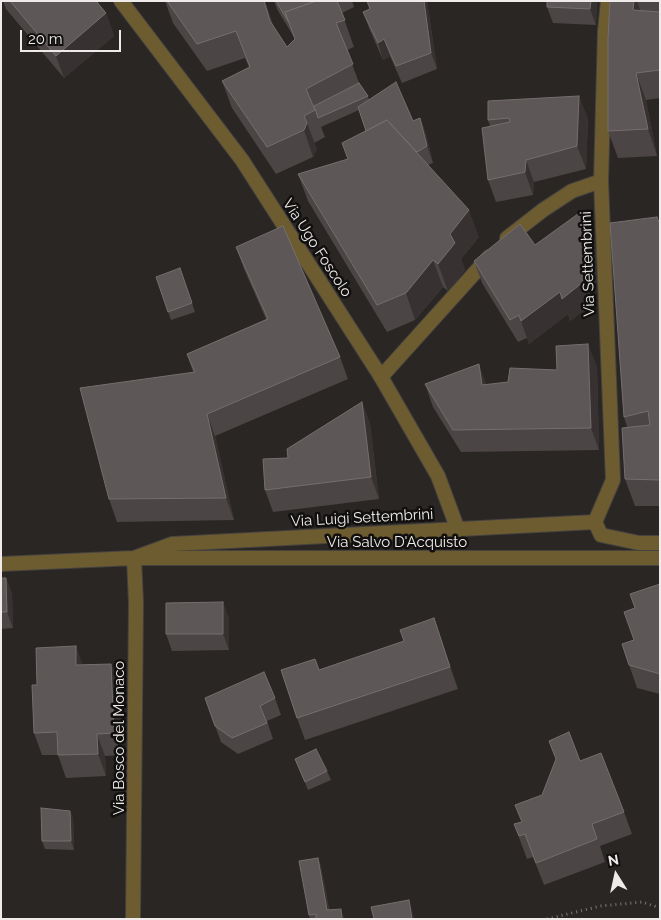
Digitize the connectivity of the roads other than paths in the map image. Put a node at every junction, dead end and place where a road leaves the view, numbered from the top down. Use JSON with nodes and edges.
{"nodes":[{"id":1,"x":121,"y":1,"type":"edge"},
{"id":2,"x":608,"y":1,"type":"edge"},
{"id":3,"x":601,"y":181,"type":"junction"},
{"id":4,"x":381,"y":377,"type":"junction"},
{"id":5,"x":596,"y":522,"type":"junction"},
{"id":6,"x":458,"y":530,"type":"junction"},
{"id":7,"x":660,"y":543,"type":"edge"},
{"id":8,"x":134,"y":558,"type":"junction"},
{"id":9,"x":660,"y":558,"type":"edge"},
{"id":10,"x":1,"y":564,"type":"edge"},
{"id":11,"x":133,"y":919,"type":"edge"}],
"edges":[{"from":1,"to":4,"type":"street","name":"Via Ugo Foscolo"},
{"from":2,"to":3,"type":"street","name":"Via Settembrini"},
{"from":3,"to":4,"type":"street"},
{"from":3,"to":5,"type":"street","name":"Via Settembrini"},
{"from":4,"to":6,"type":"street","name":"Via Ugo Foscolo"},
{"from":5,"to":6,"type":"street","name":"Via Luigi Settembrini"},
{"from":5,"to":7,"type":"street"},
{"from":6,"to":8,"type":"street","name":"Via Luigi Settembrini"},
{"from":8,"to":9,"type":"street","name":"Via Salvo D'Acquisto"},
{"from":8,"to":10,"type":"street","name":"Via Salvo D'Acquisto"},
{"from":8,"to":11,"type":"street","name":"Via Bosco del Monaco"}]}
